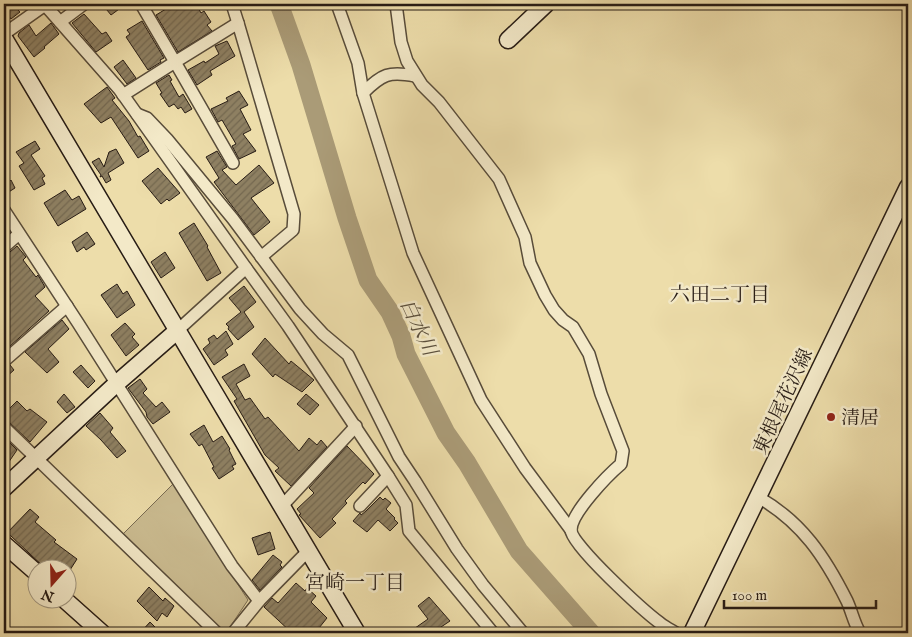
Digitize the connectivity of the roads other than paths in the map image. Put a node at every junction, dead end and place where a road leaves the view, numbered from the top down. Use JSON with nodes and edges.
{"nodes":[{"id":1,"x":45,"y":4,"type":"edge"},
{"id":2,"x":84,"y":4,"type":"edge"},
{"id":3,"x":141,"y":4,"type":"edge"},
{"id":4,"x":232,"y":4,"type":"edge"},
{"id":5,"x":337,"y":4,"type":"edge"},
{"id":6,"x":396,"y":4,"type":"edge"},
{"id":7,"x":546,"y":4,"type":"edge"},
{"id":8,"x":60,"y":22,"type":"junction"},
{"id":9,"x":238,"y":23,"type":"junction"},
{"id":10,"x":4,"y":36,"type":"edge"},
{"id":11,"x":508,"y":40,"type":"dead end"},
{"id":12,"x":175,"y":62,"type":"junction"},
{"id":13,"x":416,"y":76,"type":"junction"},
{"id":14,"x":363,"y":93,"type":"junction"},
{"id":15,"x":123,"y":95,"type":"junction"},
{"id":16,"x":137,"y":114,"type":"junction"},
{"id":17,"x":232,"y":163,"type":"dead end"},
{"id":18,"x":908,"y":187,"type":"edge"},
{"id":19,"x":4,"y":210,"type":"edge"},
{"id":20,"x":19,"y":234,"type":"junction"},
{"id":21,"x":4,"y":247,"type":"edge"},
{"id":22,"x":261,"y":257,"type":"junction"},
{"id":23,"x":246,"y":268,"type":"junction"},
{"id":24,"x":67,"y":306,"type":"junction"},
{"id":25,"x":178,"y":330,"type":"junction"},
{"id":26,"x":4,"y":361,"type":"edge"},
{"id":27,"x":116,"y":384,"type":"junction"},
{"id":28,"x":356,"y":426,"type":"junction"},
{"id":29,"x":4,"y":427,"type":"edge"},
{"id":30,"x":35,"y":457,"type":"junction"},
{"id":31,"x":388,"y":476,"type":"junction"},
{"id":32,"x":4,"y":488,"type":"edge"},
{"id":33,"x":758,"y":497,"type":"junction"},
{"id":34,"x":282,"y":506,"type":"junction"},
{"id":35,"x":360,"y":506,"type":"dead end"},
{"id":36,"x":571,"y":530,"type":"junction"},
{"id":37,"x":4,"y":544,"type":"edge"},
{"id":38,"x":308,"y":551,"type":"junction"},
{"id":39,"x":28,"y":565,"type":"edge"},
{"id":40,"x":258,"y":601,"type":"junction"},
{"id":41,"x":76,"y":610,"type":"edge"},
{"id":42,"x":102,"y":633,"type":"edge"},
{"id":43,"x":217,"y":633,"type":"edge"},
{"id":44,"x":232,"y":633,"type":"edge"},
{"id":45,"x":357,"y":633,"type":"edge"},
{"id":46,"x":493,"y":633,"type":"edge"},
{"id":47,"x":523,"y":633,"type":"edge"},
{"id":48,"x":676,"y":633,"type":"edge"},
{"id":49,"x":692,"y":633,"type":"edge"},
{"id":50,"x":860,"y":633,"type":"edge"}],
"edges":[{"from":1,"to":8,"type":"street"},
{"from":1,"to":10,"type":"street"},
{"from":2,"to":8,"type":"street"},
{"from":3,"to":12,"type":"street"},
{"from":4,"to":9,"type":"street"},
{"from":5,"to":14,"type":"street"},
{"from":6,"to":13,"type":"street"},
{"from":7,"to":11,"type":"street"},
{"from":8,"to":15,"type":"street"},
{"from":9,"to":12,"type":"street"},
{"from":9,"to":22,"type":"street"},
{"from":10,"to":25,"type":"street"},
{"from":12,"to":15,"type":"street"},
{"from":12,"to":17,"type":"street"},
{"from":13,"to":14,"type":"street"},
{"from":13,"to":36,"type":"street"},
{"from":14,"to":36,"type":"street"},
{"from":15,"to":16,"type":"street"},
{"from":16,"to":22,"type":"street"},
{"from":16,"to":23,"type":"street"},
{"from":18,"to":33,"type":"street","name":"東根尾花沢線"},
{"from":19,"to":20,"type":"street"},
{"from":20,"to":21,"type":"street"},
{"from":20,"to":24,"type":"street"},
{"from":22,"to":47,"type":"street"},
{"from":23,"to":25,"type":"street"},
{"from":23,"to":28,"type":"street"},
{"from":24,"to":26,"type":"street"},
{"from":24,"to":27,"type":"street"},
{"from":25,"to":27,"type":"street"},
{"from":25,"to":34,"type":"street"},
{"from":27,"to":30,"type":"street"},
{"from":27,"to":40,"type":"street"},
{"from":28,"to":31,"type":"street"},
{"from":28,"to":34,"type":"street"},
{"from":29,"to":30,"type":"street"},
{"from":30,"to":32,"type":"street"},
{"from":30,"to":43,"type":"street"},
{"from":31,"to":35,"type":"street"},
{"from":31,"to":46,"type":"street"},
{"from":33,"to":49,"type":"street","name":"東根尾花沢線"},
{"from":33,"to":50,"type":"street"},
{"from":34,"to":38,"type":"street"},
{"from":36,"to":48,"type":"street"},
{"from":37,"to":39,"type":"street"},
{"from":38,"to":40,"type":"street"},
{"from":38,"to":45,"type":"street"},
{"from":40,"to":44,"type":"street"},
{"from":41,"to":42,"type":"street"}]}
